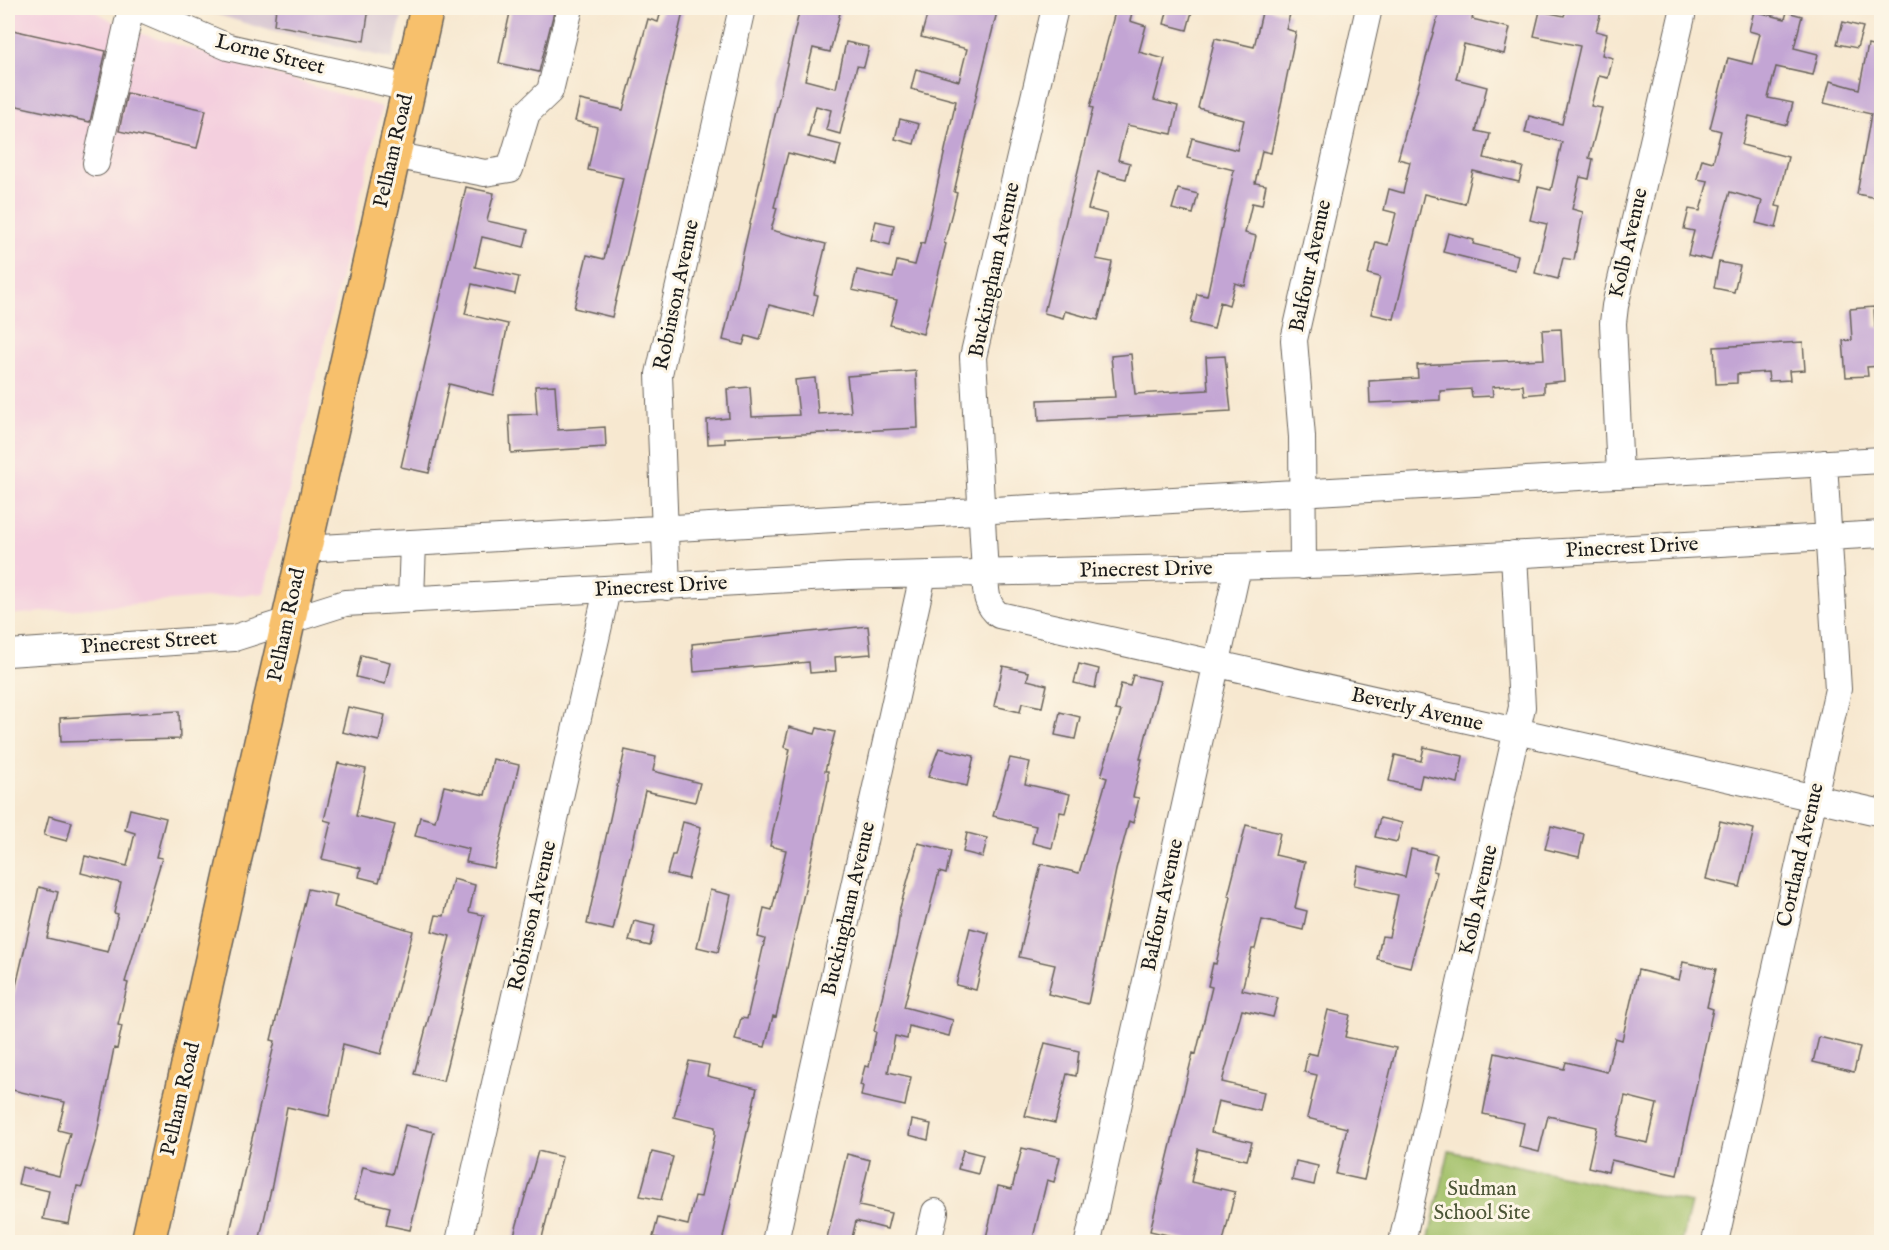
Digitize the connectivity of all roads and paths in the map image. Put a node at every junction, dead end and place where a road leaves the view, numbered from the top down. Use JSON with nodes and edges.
{"nodes":[{"id":1,"x":131,"y":8,"type":"edge"},
{"id":2,"x":137,"y":8,"type":"edge"},
{"id":3,"x":427,"y":8,"type":"edge"},
{"id":4,"x":570,"y":8,"type":"edge"},
{"id":5,"x":742,"y":8,"type":"edge"},
{"id":6,"x":1055,"y":8,"type":"edge"},
{"id":7,"x":1370,"y":8,"type":"edge"},
{"id":8,"x":1682,"y":16,"type":"dead end"},
{"id":9,"x":408,"y":88,"type":"junction"},
{"id":10,"x":393,"y":155,"type":"junction"},
{"id":11,"x":96,"y":163,"type":"dead end"},
{"id":12,"x":1881,"y":460,"type":"edge"},
{"id":13,"x":1824,"y":463,"type":"junction"},
{"id":14,"x":1620,"y":475,"type":"junction"},
{"id":15,"x":1304,"y":492,"type":"junction"},
{"id":16,"x":981,"y":511,"type":"junction"},
{"id":17,"x":664,"y":529,"type":"junction"},
{"id":18,"x":1881,"y":534,"type":"edge"},
{"id":19,"x":1829,"y":537,"type":"junction"},
{"id":20,"x":413,"y":543,"type":"junction"},
{"id":21,"x":303,"y":549,"type":"junction"},
{"id":22,"x":1514,"y":555,"type":"junction"},
{"id":23,"x":1303,"y":566,"type":"junction"},
{"id":24,"x":1238,"y":567,"type":"junction"},
{"id":25,"x":985,"y":574,"type":"junction"},
{"id":26,"x":923,"y":575,"type":"junction"},
{"id":27,"x":667,"y":587,"type":"junction"},
{"id":28,"x":607,"y":590,"type":"junction"},
{"id":29,"x":411,"y":600,"type":"junction"},
{"id":30,"x":287,"y":621,"type":"junction"},
{"id":31,"x":8,"y":653,"type":"edge"},
{"id":32,"x":1216,"y":664,"type":"junction"},
{"id":33,"x":1516,"y":733,"type":"junction"},
{"id":34,"x":1814,"y":798,"type":"junction"},
{"id":35,"x":1881,"y":813,"type":"edge"},
{"id":36,"x":935,"y":1212,"type":"dead end"},
{"id":37,"x":148,"y":1242,"type":"edge"},
{"id":38,"x":459,"y":1242,"type":"edge"},
{"id":39,"x":775,"y":1242,"type":"edge"},
{"id":40,"x":928,"y":1242,"type":"edge"},
{"id":41,"x":1088,"y":1242,"type":"edge"},
{"id":42,"x":1402,"y":1242,"type":"edge"},
{"id":43,"x":1715,"y":1242,"type":"edge"}],
"edges":[{"from":1,"to":11,"type":"street"},
{"from":2,"to":9,"type":"street","name":"Lorne Street"},
{"from":3,"to":9,"type":"main road","name":"Pelham Road"},
{"from":4,"to":10,"type":"street"},
{"from":5,"to":17,"type":"street","name":"Robinson Avenue"},
{"from":6,"to":16,"type":"street","name":"Buckingham Avenue"},
{"from":7,"to":15,"type":"street","name":"Balfour Avenue"},
{"from":8,"to":14,"type":"street","name":"Kolb Avenue"},
{"from":9,"to":10,"type":"main road","name":"Pelham Road"},
{"from":10,"to":21,"type":"main road","name":"Pelham Road"},
{"from":12,"to":13,"type":"street"},
{"from":13,"to":14,"type":"street"},
{"from":13,"to":19,"type":"street","name":"Cortland Avenue"},
{"from":14,"to":15,"type":"street"},
{"from":15,"to":16,"type":"street"},
{"from":15,"to":23,"type":"street","name":"Balfour Avenue"},
{"from":16,"to":17,"type":"street"},
{"from":16,"to":25,"type":"street","name":"Buckingham Avenue"},
{"from":17,"to":20,"type":"street"},
{"from":17,"to":27,"type":"street","name":"Robinson Avenue"},
{"from":18,"to":19,"type":"street","name":"Pinecrest Drive"},
{"from":19,"to":22,"type":"street","name":"Pinecrest Drive"},
{"from":19,"to":34,"type":"street","name":"Cortland Avenue"},
{"from":20,"to":21,"type":"street"},
{"from":20,"to":29,"type":"street"},
{"from":21,"to":30,"type":"main road","name":"Pelham Road"},
{"from":22,"to":23,"type":"street","name":"Pinecrest Drive"},
{"from":22,"to":33,"type":"street","name":"Kolb Avenue"},
{"from":23,"to":24,"type":"street","name":"Pinecrest Drive"},
{"from":24,"to":25,"type":"street","name":"Pinecrest Drive"},
{"from":24,"to":32,"type":"street","name":"Balfour Avenue"},
{"from":25,"to":26,"type":"street","name":"Pinecrest Drive"},
{"from":25,"to":32,"type":"street","name":"Beverly Avenue"},
{"from":26,"to":27,"type":"street","name":"Pinecrest Drive"},
{"from":26,"to":39,"type":"street","name":"Buckingham Avenue"},
{"from":27,"to":28,"type":"street","name":"Pinecrest Drive"},
{"from":28,"to":29,"type":"street","name":"Pinecrest Drive"},
{"from":28,"to":38,"type":"street","name":"Robinson Avenue"},
{"from":29,"to":30,"type":"street","name":"Pinecrest Drive"},
{"from":30,"to":31,"type":"street","name":"Pinecrest Street"},
{"from":30,"to":37,"type":"main road","name":"Pelham Road"},
{"from":32,"to":33,"type":"street","name":"Beverly Avenue"},
{"from":32,"to":41,"type":"street","name":"Balfour Avenue"},
{"from":33,"to":34,"type":"street","name":"Beverly Avenue"},
{"from":33,"to":42,"type":"street","name":"Kolb Avenue"},
{"from":34,"to":35,"type":"street","name":"Beverly Avenue"},
{"from":34,"to":43,"type":"street","name":"Cortland Avenue"},
{"from":36,"to":40,"type":"street"}]}
